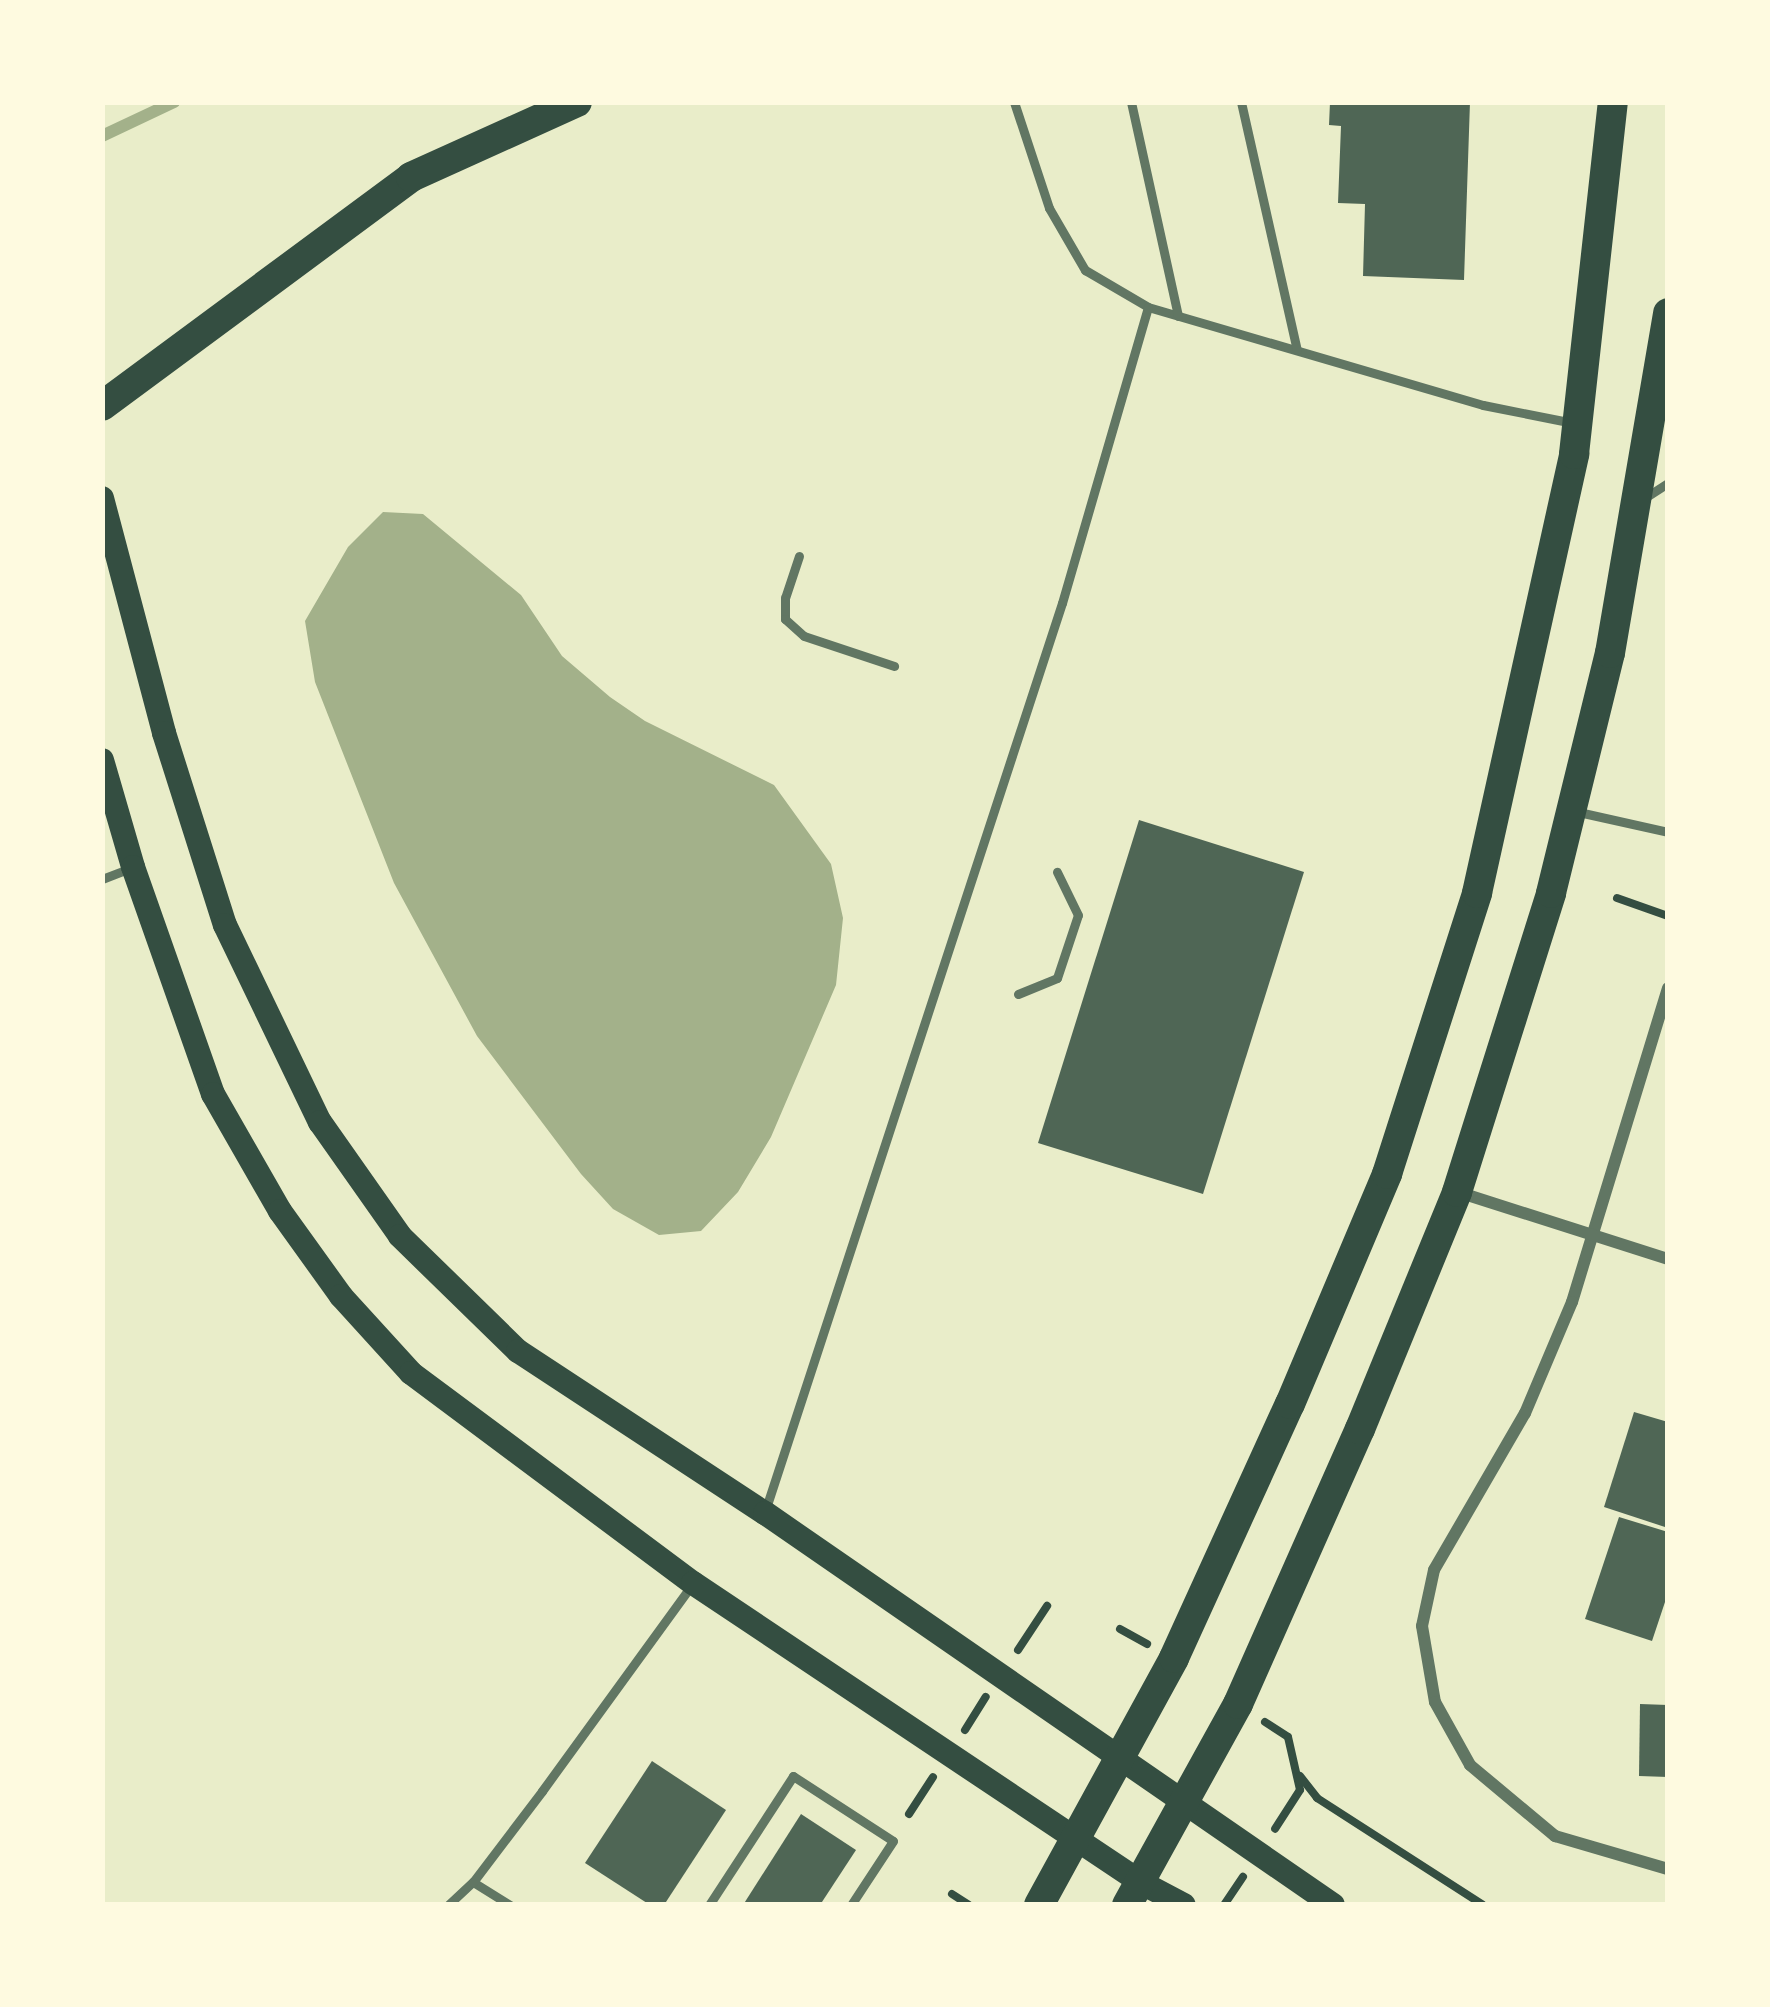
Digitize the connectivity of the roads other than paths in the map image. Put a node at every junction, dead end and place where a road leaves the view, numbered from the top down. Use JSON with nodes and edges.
{"nodes":[{"id":1,"x":577,"y":102,"type":"edge"},
{"id":2,"x":1014,"y":102,"type":"edge"},
{"id":3,"x":1131,"y":102,"type":"edge"},
{"id":4,"x":1241,"y":102,"type":"edge"},
{"id":5,"x":1613,"y":102,"type":"edge"},
{"id":6,"x":1148,"y":307,"type":"junction"},
{"id":7,"x":1668,"y":313,"type":"edge"},
{"id":8,"x":1178,"y":316,"type":"junction"},
{"id":9,"x":1297,"y":350,"type":"junction"},
{"id":10,"x":102,"y":406,"type":"edge"},
{"id":11,"x":1578,"y":424,"type":"junction"},
{"id":12,"x":1668,"y":483,"type":"edge"},
{"id":13,"x":102,"y":498,"type":"edge"},
{"id":14,"x":1638,"y":502,"type":"junction"},
{"id":15,"x":799,"y":556,"type":"dead end"},
{"id":16,"x":894,"y":667,"type":"dead end"},
{"id":17,"x":102,"y":760,"type":"edge"},
{"id":18,"x":1571,"y":811,"type":"junction"},
{"id":19,"x":1668,"y":832,"type":"edge"},
{"id":20,"x":133,"y":867,"type":"junction"},
{"id":21,"x":1057,"y":872,"type":"dead end"},
{"id":22,"x":102,"y":879,"type":"edge"},
{"id":23,"x":1668,"y":988,"type":"edge"},
{"id":24,"x":1018,"y":994,"type":"dead end"},
{"id":25,"x":1457,"y":1192,"type":"junction"},
{"id":26,"x":1589,"y":1236,"type":"junction"},
{"id":27,"x":1668,"y":1259,"type":"edge"},
{"id":28,"x":765,"y":1513,"type":"junction"},
{"id":29,"x":693,"y":1583,"type":"junction"},
{"id":30,"x":1118,"y":1759,"type":"junction"},
{"id":31,"x":1186,"y":1807,"type":"junction"},
{"id":32,"x":1075,"y":1839,"type":"junction"},
{"id":33,"x":1668,"y":1869,"type":"edge"},
{"id":34,"x":473,"y":1882,"type":"junction"},
{"id":35,"x":1134,"y":1894,"type":"edge"},
{"id":36,"x":448,"y":1905,"type":"edge"},
{"id":37,"x":510,"y":1905,"type":"edge"},
{"id":38,"x":709,"y":1905,"type":"edge"},
{"id":39,"x":850,"y":1905,"type":"edge"},
{"id":40,"x":1039,"y":1905,"type":"edge"},
{"id":41,"x":1184,"y":1905,"type":"edge"},
{"id":42,"x":1333,"y":1905,"type":"edge"}],
"edges":[{"from":1,"to":10,"type":"main road"},
{"from":2,"to":6,"type":"lane"},
{"from":3,"to":8,"type":"lane"},
{"from":4,"to":9,"type":"lane"},
{"from":5,"to":11,"type":"main road"},
{"from":6,"to":8,"type":"lane"},
{"from":6,"to":28,"type":"lane"},
{"from":7,"to":14,"type":"main road"},
{"from":8,"to":9,"type":"lane"},
{"from":9,"to":11,"type":"lane"},
{"from":11,"to":30,"type":"main road"},
{"from":12,"to":14,"type":"lane"},
{"from":13,"to":28,"type":"main road"},
{"from":14,"to":18,"type":"main road"},
{"from":15,"to":16,"type":"lane"},
{"from":17,"to":20,"type":"main road"},
{"from":18,"to":19,"type":"lane"},
{"from":18,"to":25,"type":"main road"},
{"from":20,"to":22,"type":"lane"},
{"from":20,"to":29,"type":"main road"},
{"from":21,"to":24,"type":"lane"},
{"from":23,"to":26,"type":"street"},
{"from":25,"to":26,"type":"street"},
{"from":25,"to":31,"type":"main road"},
{"from":26,"to":27,"type":"street"},
{"from":26,"to":33,"type":"street"},
{"from":28,"to":30,"type":"main road"},
{"from":29,"to":32,"type":"main road"},
{"from":29,"to":34,"type":"lane"},
{"from":30,"to":31,"type":"main road"},
{"from":30,"to":32,"type":"main road"},
{"from":31,"to":35,"type":"main road"},
{"from":31,"to":42,"type":"main road"},
{"from":32,"to":35,"type":"main road"},
{"from":32,"to":40,"type":"main road"},
{"from":34,"to":36,"type":"lane"},
{"from":34,"to":37,"type":"lane"},
{"from":35,"to":41,"type":"main road"},
{"from":38,"to":39,"type":"lane"}]}
